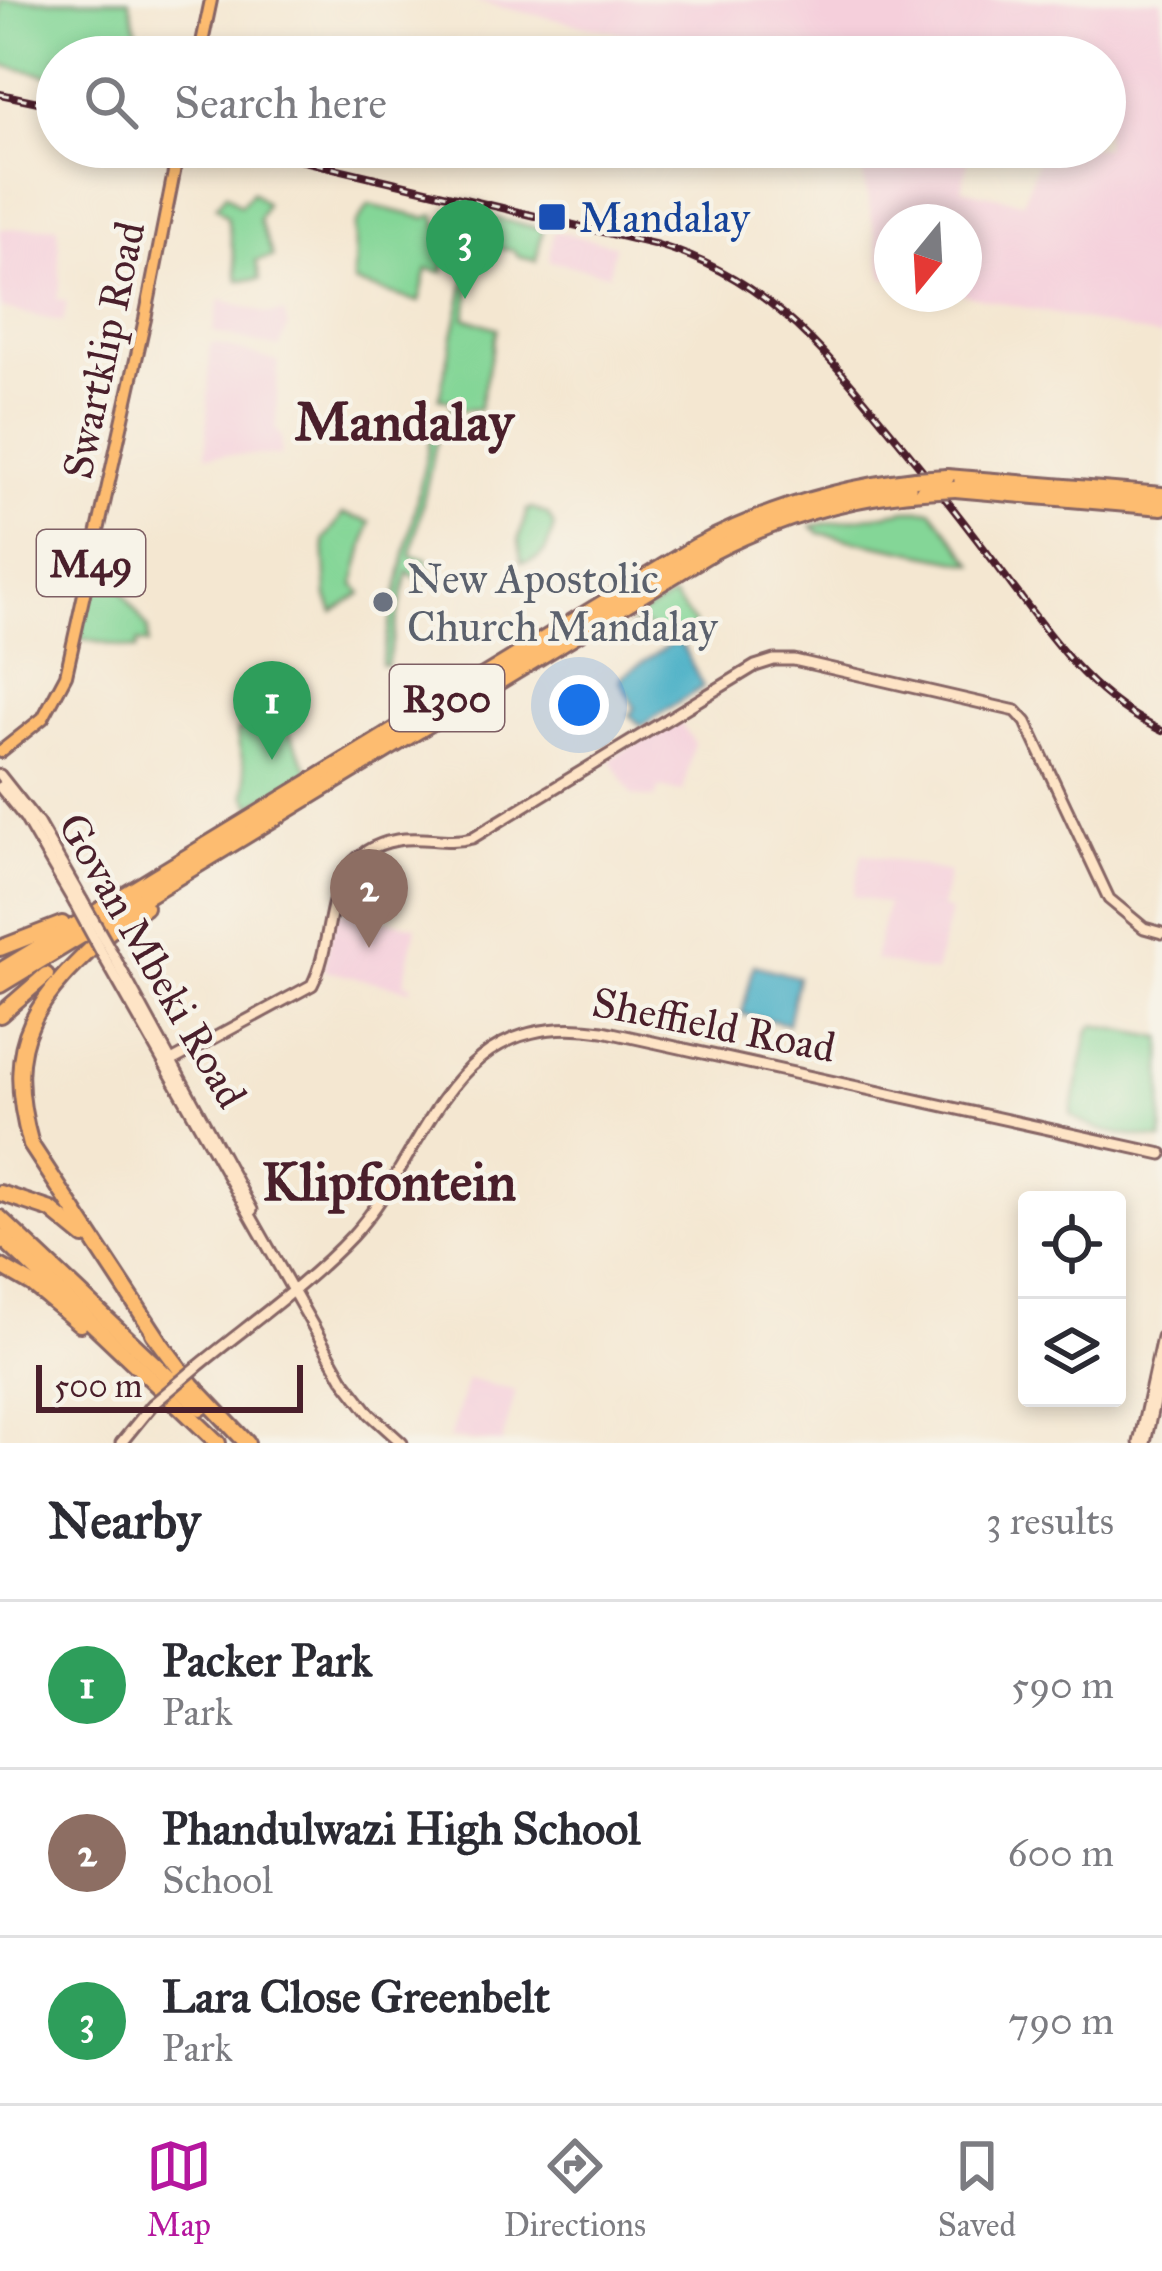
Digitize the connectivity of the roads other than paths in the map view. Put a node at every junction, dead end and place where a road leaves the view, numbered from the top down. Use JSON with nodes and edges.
{"nodes":[{"id":1,"x":212,"y":0,"type":"edge"},
{"id":2,"x":204,"y":36,"type":"edge"},
{"id":3,"x":175,"y":168,"type":"edge"},
{"id":4,"x":951,"y":483,"type":"junction"},
{"id":5,"x":920,"y":485,"type":"junction"},
{"id":6,"x":1162,"y":491,"type":"edge"},
{"id":7,"x":1157,"y":508,"type":"edge"},
{"id":8,"x":0,"y":752,"type":"edge"},
{"id":9,"x":0,"y":775,"type":"edge"},
{"id":10,"x":0,"y":787,"type":"edge"},
{"id":11,"x":251,"y":832,"type":"junction"},
{"id":12,"x":181,"y":860,"type":"junction"},
{"id":13,"x":78,"y":902,"type":"junction"},
{"id":14,"x":111,"y":930,"type":"junction"},
{"id":15,"x":1162,"y":933,"type":"edge"},
{"id":16,"x":0,"y":948,"type":"edge"},
{"id":17,"x":0,"y":971,"type":"edge"},
{"id":18,"x":0,"y":985,"type":"edge"},
{"id":19,"x":0,"y":1015,"type":"edge"},
{"id":20,"x":169,"y":1062,"type":"junction"},
{"id":21,"x":1162,"y":1154,"type":"edge"},
{"id":22,"x":0,"y":1193,"type":"edge"},
{"id":23,"x":0,"y":1218,"type":"edge"},
{"id":24,"x":0,"y":1236,"type":"edge"},
{"id":25,"x":0,"y":1266,"type":"edge"},
{"id":26,"x":292,"y":1288,"type":"junction"},
{"id":27,"x":1162,"y":1337,"type":"edge"},
{"id":28,"x":159,"y":1340,"type":"junction"},
{"id":29,"x":1162,"y":1366,"type":"edge"},
{"id":30,"x":202,"y":1429,"type":"junction"},
{"id":31,"x":121,"y":1443,"type":"edge"},
{"id":32,"x":218,"y":1443,"type":"edge"},
{"id":33,"x":243,"y":1443,"type":"edge"},
{"id":34,"x":401,"y":1443,"type":"edge"},
{"id":35,"x":1142,"y":1443,"type":"edge"}],
"edges":[{"from":1,"to":2,"type":"main road"},
{"from":3,"to":8,"type":"main road","name":"Swartklip Road","number":"M49"},
{"from":4,"to":5,"type":"highway","number":"R300","bridge":true},
{"from":4,"to":6,"type":"highway","number":"R300"},
{"from":4,"to":7,"type":"highway","number":"R300"},
{"from":5,"to":11,"type":"highway","number":"R300"},
{"from":5,"to":12,"type":"highway","number":"R300"},
{"from":9,"to":13,"type":"street","name":"Govan Mbeki Road"},
{"from":10,"to":13,"type":"street","name":"Govan Mbeki Road"},
{"from":11,"to":14,"type":"highway"},
{"from":11,"to":18,"type":"highway","number":"R300"},
{"from":12,"to":16,"type":"highway"},
{"from":12,"to":17,"type":"highway","number":"R300"},
{"from":13,"to":20,"type":"street","name":"Govan Mbeki Road","bridge":true},
{"from":14,"to":19,"type":"highway"},
{"from":14,"to":28,"type":"highway"},
{"from":15,"to":20,"type":"street"},
{"from":20,"to":26,"type":"street","name":"Govan Mbeki Road"},
{"from":21,"to":26,"type":"street","name":"Sheffield Road"},
{"from":22,"to":28,"type":"highway"},
{"from":23,"to":33,"type":"highway"},
{"from":24,"to":30,"type":"highway"},
{"from":25,"to":30,"type":"highway"},
{"from":26,"to":31,"type":"street","name":"Sheffield Road","bridge":true},
{"from":26,"to":34,"type":"street","name":"Govan Mbeki Road"},
{"from":27,"to":35,"type":"street"},
{"from":28,"to":33,"type":"highway"},
{"from":29,"to":35,"type":"street"},
{"from":30,"to":32,"type":"highway"}]}
